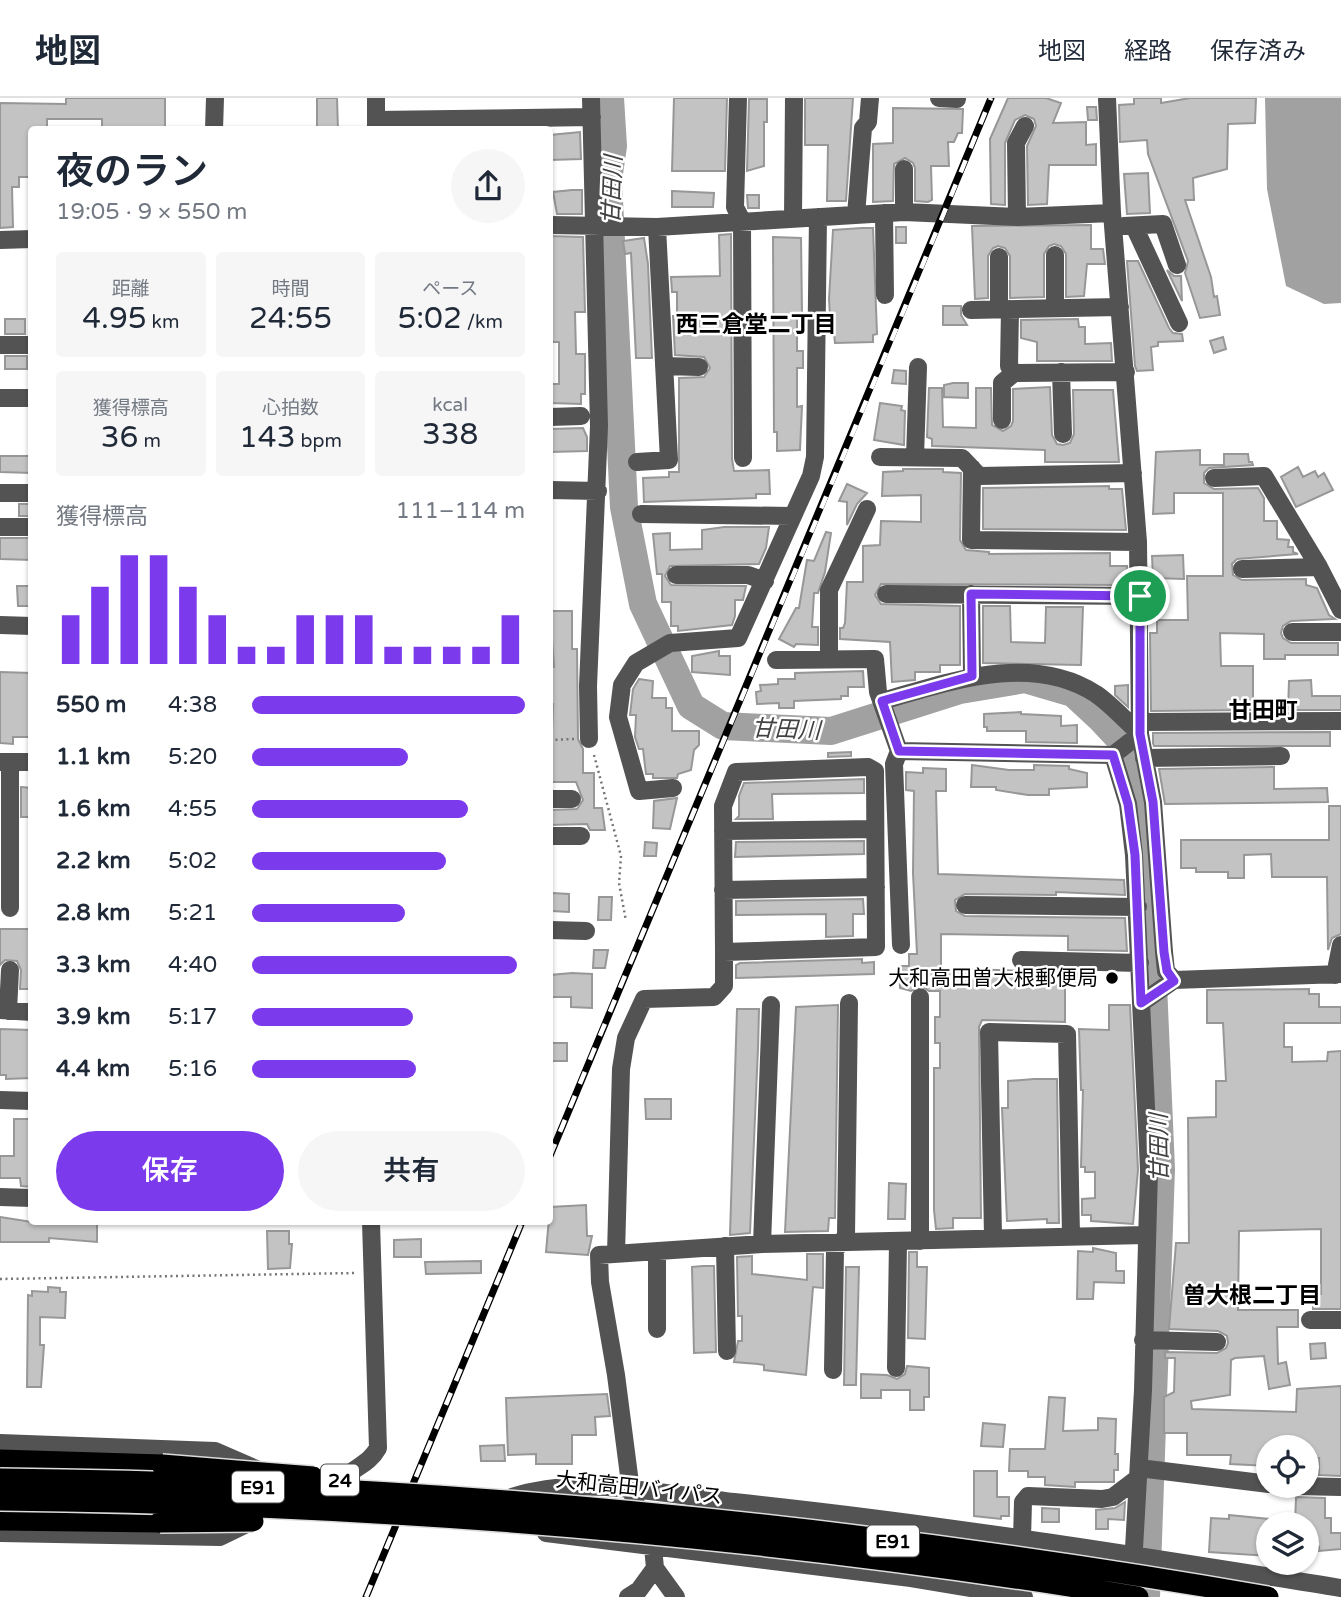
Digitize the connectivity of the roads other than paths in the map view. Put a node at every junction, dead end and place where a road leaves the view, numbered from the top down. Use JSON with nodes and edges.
{"nodes":[{"id":1,"x":215,"y":98,"type":"edge"},
{"id":2,"x":376,"y":98,"type":"edge"},
{"id":3,"x":592,"y":98,"type":"edge"},
{"id":4,"x":738,"y":98,"type":"edge"},
{"id":5,"x":794,"y":98,"type":"edge"},
{"id":6,"x":870,"y":98,"type":"edge"},
{"id":7,"x":939,"y":98,"type":"edge"},
{"id":8,"x":1107,"y":98,"type":"edge"},
{"id":9,"x":957,"y":99,"type":"edge"},
{"id":10,"x":592,"y":117,"type":"junction"},
{"id":11,"x":376,"y":125,"type":"edge"},
{"id":12,"x":214,"y":126,"type":"edge"},
{"id":13,"x":1025,"y":126,"type":"dead end"},
{"id":14,"x":904,"y":169,"type":"dead end"},
{"id":15,"x":904,"y":212,"type":"junction"},
{"id":16,"x":884,"y":213,"type":"junction"},
{"id":17,"x":856,"y":215,"type":"junction"},
{"id":18,"x":818,"y":217,"type":"junction"},
{"id":19,"x":1017,"y":217,"type":"junction"},
{"id":20,"x":793,"y":218,"type":"junction"},
{"id":21,"x":742,"y":220,"type":"junction"},
{"id":22,"x":1113,"y":220,"type":"junction"},
{"id":23,"x":553,"y":225,"type":"edge"},
{"id":24,"x":593,"y":226,"type":"junction"},
{"id":25,"x":1134,"y":226,"type":"junction"},
{"id":26,"x":657,"y":227,"type":"junction"},
{"id":27,"x":28,"y":239,"type":"edge"},
{"id":28,"x":0,"y":240,"type":"edge"},
{"id":29,"x":1055,"y":255,"type":"dead end"},
{"id":30,"x":999,"y":257,"type":"dead end"},
{"id":31,"x":1177,"y":265,"type":"dead end"},
{"id":32,"x":885,"y":295,"type":"dead end"},
{"id":33,"x":1120,"y":307,"type":"junction"},
{"id":34,"x":1055,"y":308,"type":"junction"},
{"id":35,"x":1005,"y":309,"type":"junction"},
{"id":36,"x":971,"y":310,"type":"dead end"},
{"id":37,"x":1179,"y":323,"type":"dead end"},
{"id":38,"x":0,"y":345,"type":"edge"},
{"id":39,"x":28,"y":345,"type":"edge"},
{"id":40,"x":664,"y":366,"type":"junction"},
{"id":41,"x":699,"y":367,"type":"dead end"},
{"id":42,"x":918,"y":367,"type":"dead end"},
{"id":43,"x":1061,"y":372,"type":"junction"},
{"id":44,"x":1126,"y":372,"type":"junction"},
{"id":45,"x":1014,"y":373,"type":"junction"},
{"id":46,"x":0,"y":398,"type":"edge"},
{"id":47,"x":28,"y":398,"type":"edge"},
{"id":48,"x":580,"y":416,"type":"dead end"},
{"id":49,"x":553,"y":417,"type":"edge"},
{"id":50,"x":1002,"y":421,"type":"dead end"},
{"id":51,"x":1063,"y":434,"type":"dead end"},
{"id":52,"x":880,"y":457,"type":"dead end"},
{"id":53,"x":915,"y":457,"type":"junction"},
{"id":54,"x":743,"y":458,"type":"dead end"},
{"id":55,"x":637,"y":462,"type":"dead end"},
{"id":56,"x":972,"y":468,"type":"junction"},
{"id":57,"x":1133,"y":473,"type":"junction"},
{"id":58,"x":1214,"y":478,"type":"dead end"},
{"id":59,"x":553,"y":490,"type":"edge"},
{"id":60,"x":597,"y":491,"type":"junction"},
{"id":61,"x":0,"y":493,"type":"edge"},
{"id":62,"x":28,"y":493,"type":"edge"},
{"id":63,"x":867,"y":509,"type":"dead end"},
{"id":64,"x":640,"y":514,"type":"dead end"},
{"id":65,"x":791,"y":516,"type":"junction"},
{"id":66,"x":0,"y":527,"type":"edge"},
{"id":67,"x":28,"y":527,"type":"edge"},
{"id":68,"x":1138,"y":542,"type":"junction"},
{"id":69,"x":1319,"y":567,"type":"junction"},
{"id":70,"x":1242,"y":569,"type":"dead end"},
{"id":71,"x":676,"y":575,"type":"dead end"},
{"id":72,"x":765,"y":581,"type":"junction"},
{"id":73,"x":886,"y":594,"type":"dead end"},
{"id":74,"x":971,"y":594,"type":"junction"},
{"id":75,"x":1140,"y":596,"type":"junction"},
{"id":76,"x":1341,"y":610,"type":"edge"},
{"id":77,"x":0,"y":625,"type":"edge"},
{"id":78,"x":28,"y":626,"type":"edge"},
{"id":79,"x":1292,"y":632,"type":"dead end"},
{"id":80,"x":1341,"y":632,"type":"edge"},
{"id":81,"x":830,"y":659,"type":"junction"},
{"id":82,"x":776,"y":660,"type":"dead end"},
{"id":83,"x":972,"y":676,"type":"junction"},
{"id":84,"x":882,"y":701,"type":"junction"},
{"id":85,"x":1341,"y":721,"type":"edge"},
{"id":86,"x":1140,"y":728,"type":"junction"},
{"id":87,"x":589,"y":739,"type":"road end"},
{"id":88,"x":899,"y":751,"type":"junction"},
{"id":89,"x":1113,"y":755,"type":"junction"},
{"id":90,"x":1282,"y":756,"type":"dead end"},
{"id":91,"x":1144,"y":758,"type":"junction"},
{"id":92,"x":5,"y":762,"type":"edge"},
{"id":93,"x":28,"y":762,"type":"edge"},
{"id":94,"x":673,"y":788,"type":"dead end"},
{"id":95,"x":553,"y":799,"type":"edge"},
{"id":96,"x":572,"y":799,"type":"dead end"},
{"id":97,"x":876,"y":829,"type":"junction"},
{"id":98,"x":723,"y":831,"type":"junction"},
{"id":99,"x":553,"y":836,"type":"edge"},
{"id":100,"x":581,"y":836,"type":"dead end"},
{"id":101,"x":876,"y":887,"type":"junction"},
{"id":102,"x":723,"y":890,"type":"junction"},
{"id":103,"x":965,"y":905,"type":"dead end"},
{"id":104,"x":1138,"y":907,"type":"junction"},
{"id":105,"x":10,"y":908,"type":"dead end"},
{"id":106,"x":553,"y":930,"type":"edge"},
{"id":107,"x":586,"y":931,"type":"dead end"},
{"id":108,"x":901,"y":945,"type":"dead end"},
{"id":109,"x":1341,"y":945,"type":"edge"},
{"id":110,"x":724,"y":952,"type":"junction"},
{"id":111,"x":1021,"y":960,"type":"dead end"},
{"id":112,"x":1140,"y":963,"type":"junction"},
{"id":113,"x":10,"y":970,"type":"dead end"},
{"id":114,"x":1338,"y":974,"type":"edge"},
{"id":115,"x":1170,"y":983,"type":"junction"},
{"id":116,"x":920,"y":997,"type":"dead end"},
{"id":117,"x":1143,"y":1000,"type":"junction"},
{"id":118,"x":849,"y":1003,"type":"dead end"},
{"id":119,"x":771,"y":1005,"type":"dead end"},
{"id":120,"x":4,"y":1010,"type":"edge"},
{"id":121,"x":28,"y":1012,"type":"edge"},
{"id":122,"x":0,"y":1100,"type":"edge"},
{"id":123,"x":28,"y":1101,"type":"edge"},
{"id":124,"x":0,"y":1197,"type":"edge"},
{"id":125,"x":28,"y":1198,"type":"edge"},
{"id":126,"x":371,"y":1225,"type":"edge"},
{"id":127,"x":1145,"y":1235,"type":"junction"},
{"id":128,"x":993,"y":1236,"type":"junction"},
{"id":129,"x":1071,"y":1236,"type":"junction"},
{"id":130,"x":919,"y":1241,"type":"junction"},
{"id":131,"x":898,"y":1243,"type":"junction"},
{"id":132,"x":762,"y":1244,"type":"junction"},
{"id":133,"x":839,"y":1244,"type":"junction"},
{"id":134,"x":725,"y":1246,"type":"junction"},
{"id":135,"x":657,"y":1251,"type":"junction"},
{"id":136,"x":617,"y":1254,"type":"junction"},
{"id":137,"x":1310,"y":1320,"type":"dead end"},
{"id":138,"x":1341,"y":1320,"type":"edge"},
{"id":139,"x":657,"y":1329,"type":"dead end"},
{"id":140,"x":1143,"y":1340,"type":"junction"},
{"id":141,"x":1217,"y":1342,"type":"dead end"},
{"id":142,"x":727,"y":1351,"type":"dead end"},
{"id":143,"x":896,"y":1368,"type":"dead end"},
{"id":144,"x":833,"y":1370,"type":"dead end"},
{"id":145,"x":0,"y":1443,"type":"edge"},
{"id":146,"x":0,"y":1460,"type":"edge"},
{"id":147,"x":1139,"y":1473,"type":"junction"},
{"id":148,"x":0,"y":1479,"type":"edge"},
{"id":149,"x":1256,"y":1483,"type":"edge"},
{"id":150,"x":1319,"y":1487,"type":"edge"},
{"id":151,"x":1341,"y":1487,"type":"edge"},
{"id":152,"x":631,"y":1491,"type":"junction"},
{"id":153,"x":342,"y":1499,"type":"junction"},
{"id":154,"x":516,"y":1499,"type":"junction"},
{"id":155,"x":0,"y":1500,"type":"edge"},
{"id":156,"x":462,"y":1509,"type":"junction"},
{"id":157,"x":0,"y":1520,"type":"edge"},
{"id":158,"x":490,"y":1521,"type":"junction"},
{"id":159,"x":0,"y":1533,"type":"edge"},
{"id":160,"x":1022,"y":1539,"type":"junction"},
{"id":161,"x":653,"y":1548,"type":"junction"},
{"id":162,"x":1142,"y":1558,"type":"junction"},
{"id":163,"x":655,"y":1568,"type":"junction"},
{"id":164,"x":1341,"y":1588,"type":"edge"},
{"id":165,"x":628,"y":1597,"type":"edge"},
{"id":166,"x":676,"y":1597,"type":"edge"},
{"id":167,"x":1021,"y":1597,"type":"edge"},
{"id":168,"x":1132,"y":1597,"type":"edge"},
{"id":169,"x":1138,"y":1597,"type":"edge"},
{"id":170,"x":1268,"y":1597,"type":"edge"}],
"edges":[{"from":1,"to":12,"type":"street"},
{"from":2,"to":11,"type":"street"},
{"from":3,"to":10,"type":"street"},
{"from":4,"to":21,"type":"street"},
{"from":5,"to":20,"type":"street"},
{"from":6,"to":17,"type":"street"},
{"from":7,"to":9,"type":"street"},
{"from":8,"to":22,"type":"street"},
{"from":10,"to":11,"type":"street"},
{"from":10,"to":24,"type":"street"},
{"from":13,"to":19,"type":"street"},
{"from":14,"to":15,"type":"street"},
{"from":15,"to":16,"type":"street"},
{"from":15,"to":19,"type":"street"},
{"from":16,"to":17,"type":"street"},
{"from":16,"to":32,"type":"street"},
{"from":17,"to":18,"type":"street"},
{"from":18,"to":20,"type":"street"},
{"from":18,"to":65,"type":"street"},
{"from":19,"to":22,"type":"street"},
{"from":20,"to":21,"type":"street"},
{"from":21,"to":26,"type":"street"},
{"from":21,"to":54,"type":"street"},
{"from":22,"to":25,"type":"street"},
{"from":22,"to":33,"type":"street"},
{"from":23,"to":24,"type":"street"},
{"from":24,"to":26,"type":"street"},
{"from":24,"to":60,"type":"street"},
{"from":25,"to":31,"type":"street"},
{"from":25,"to":37,"type":"street"},
{"from":26,"to":40,"type":"street"},
{"from":27,"to":28,"type":"street"},
{"from":29,"to":34,"type":"street"},
{"from":30,"to":35,"type":"street"},
{"from":33,"to":34,"type":"street"},
{"from":33,"to":44,"type":"street"},
{"from":34,"to":35,"type":"street"},
{"from":35,"to":36,"type":"street"},
{"from":35,"to":45,"type":"street"},
{"from":38,"to":39,"type":"street"},
{"from":40,"to":41,"type":"street"},
{"from":40,"to":55,"type":"street"},
{"from":42,"to":53,"type":"street"},
{"from":43,"to":44,"type":"street"},
{"from":43,"to":45,"type":"street"},
{"from":43,"to":51,"type":"street"},
{"from":44,"to":57,"type":"street"},
{"from":45,"to":50,"type":"street"},
{"from":46,"to":47,"type":"street"},
{"from":48,"to":49,"type":"street"},
{"from":52,"to":53,"type":"street"},
{"from":53,"to":56,"type":"street"},
{"from":56,"to":57,"type":"street"},
{"from":56,"to":68,"type":"street"},
{"from":57,"to":68,"type":"street"},
{"from":58,"to":69,"type":"street"},
{"from":59,"to":60,"type":"street"},
{"from":60,"to":87,"type":"street"},
{"from":61,"to":62,"type":"street"},
{"from":63,"to":81,"type":"street"},
{"from":64,"to":65,"type":"street"},
{"from":65,"to":72,"type":"street"},
{"from":66,"to":67,"type":"street"},
{"from":68,"to":75,"type":"street"},
{"from":69,"to":70,"type":"street"},
{"from":69,"to":76,"type":"street"},
{"from":71,"to":72,"type":"street"},
{"from":72,"to":94,"type":"street"},
{"from":73,"to":74,"type":"street"},
{"from":74,"to":75,"type":"street"},
{"from":74,"to":83,"type":"street"},
{"from":75,"to":86,"type":"street"},
{"from":77,"to":78,"type":"street"},
{"from":79,"to":80,"type":"street"},
{"from":81,"to":82,"type":"street"},
{"from":81,"to":84,"type":"street"},
{"from":83,"to":84,"type":"street"},
{"from":83,"to":86,"type":"street"},
{"from":84,"to":88,"type":"street"},
{"from":85,"to":86,"type":"street"},
{"from":86,"to":89,"type":"street"},
{"from":86,"to":91,"type":"street"},
{"from":88,"to":89,"type":"street"},
{"from":88,"to":108,"type":"street"},
{"from":89,"to":104,"type":"street"},
{"from":90,"to":91,"type":"street"},
{"from":91,"to":115,"type":"street"},
{"from":92,"to":93,"type":"street"},
{"from":92,"to":105,"type":"street"},
{"from":95,"to":96,"type":"street"},
{"from":97,"to":98,"type":"street"},
{"from":97,"to":98,"type":"street"},
{"from":97,"to":101,"type":"street"},
{"from":98,"to":102,"type":"street"},
{"from":99,"to":100,"type":"street"},
{"from":101,"to":102,"type":"street"},
{"from":101,"to":110,"type":"street"},
{"from":102,"to":110,"type":"street"},
{"from":103,"to":104,"type":"street"},
{"from":104,"to":112,"type":"street"},
{"from":106,"to":107,"type":"street"},
{"from":109,"to":114,"type":"street"},
{"from":110,"to":136,"type":"street"},
{"from":111,"to":112,"type":"street"},
{"from":112,"to":117,"type":"street"},
{"from":113,"to":120,"type":"street"},
{"from":114,"to":115,"type":"street"},
{"from":115,"to":117,"type":"street"},
{"from":116,"to":130,"type":"street"},
{"from":117,"to":127,"type":"street"},
{"from":118,"to":133,"type":"street"},
{"from":119,"to":132,"type":"street"},
{"from":120,"to":121,"type":"street"},
{"from":122,"to":123,"type":"street"},
{"from":124,"to":125,"type":"street"},
{"from":126,"to":153,"type":"street"},
{"from":127,"to":129,"type":"street"},
{"from":127,"to":140,"type":"street"},
{"from":128,"to":129,"type":"street"},
{"from":128,"to":129,"type":"street"},
{"from":128,"to":130,"type":"street"},
{"from":130,"to":131,"type":"street"},
{"from":131,"to":133,"type":"street"},
{"from":131,"to":143,"type":"street"},
{"from":132,"to":133,"type":"street"},
{"from":132,"to":134,"type":"street"},
{"from":133,"to":144,"type":"street"},
{"from":134,"to":135,"type":"street"},
{"from":134,"to":142,"type":"street"},
{"from":135,"to":136,"type":"street"},
{"from":135,"to":139,"type":"street"},
{"from":136,"to":152,"type":"street"},
{"from":137,"to":138,"type":"street"},
{"from":140,"to":141,"type":"street"},
{"from":140,"to":147,"type":"street"},
{"from":145,"to":153,"type":"street"},
{"from":146,"to":154,"type":"highway","number":"24","bridge":true},
{"from":147,"to":149,"type":"street"},
{"from":147,"to":160,"type":"street"},
{"from":147,"to":162,"type":"street"},
{"from":148,"to":154,"type":"highway","name":"大和高田バイパス","number":"E91","bridge":true},
{"from":150,"to":151,"type":"street"},
{"from":152,"to":156,"type":"street"},
{"from":152,"to":160,"type":"street"},
{"from":152,"to":161,"type":"street"},
{"from":153,"to":156,"type":"street"},
{"from":153,"to":159,"type":"street"},
{"from":154,"to":170,"type":"highway","name":"大和高田バイパス","number":"E91","bridge":true},
{"from":155,"to":158,"type":"highway","name":"大和高田バイパス","number":"E91","bridge":true},
{"from":156,"to":161,"type":"street"},
{"from":157,"to":158,"type":"highway","number":"24","bridge":true},
{"from":158,"to":169,"type":"highway","name":"大和高田バイパス","number":"E91","bridge":true},
{"from":160,"to":162,"type":"street"},
{"from":161,"to":163,"type":"street"},
{"from":161,"to":167,"type":"street"},
{"from":162,"to":164,"type":"street"},
{"from":162,"to":168,"type":"street"},
{"from":163,"to":165,"type":"street"},
{"from":163,"to":166,"type":"street"}]}
